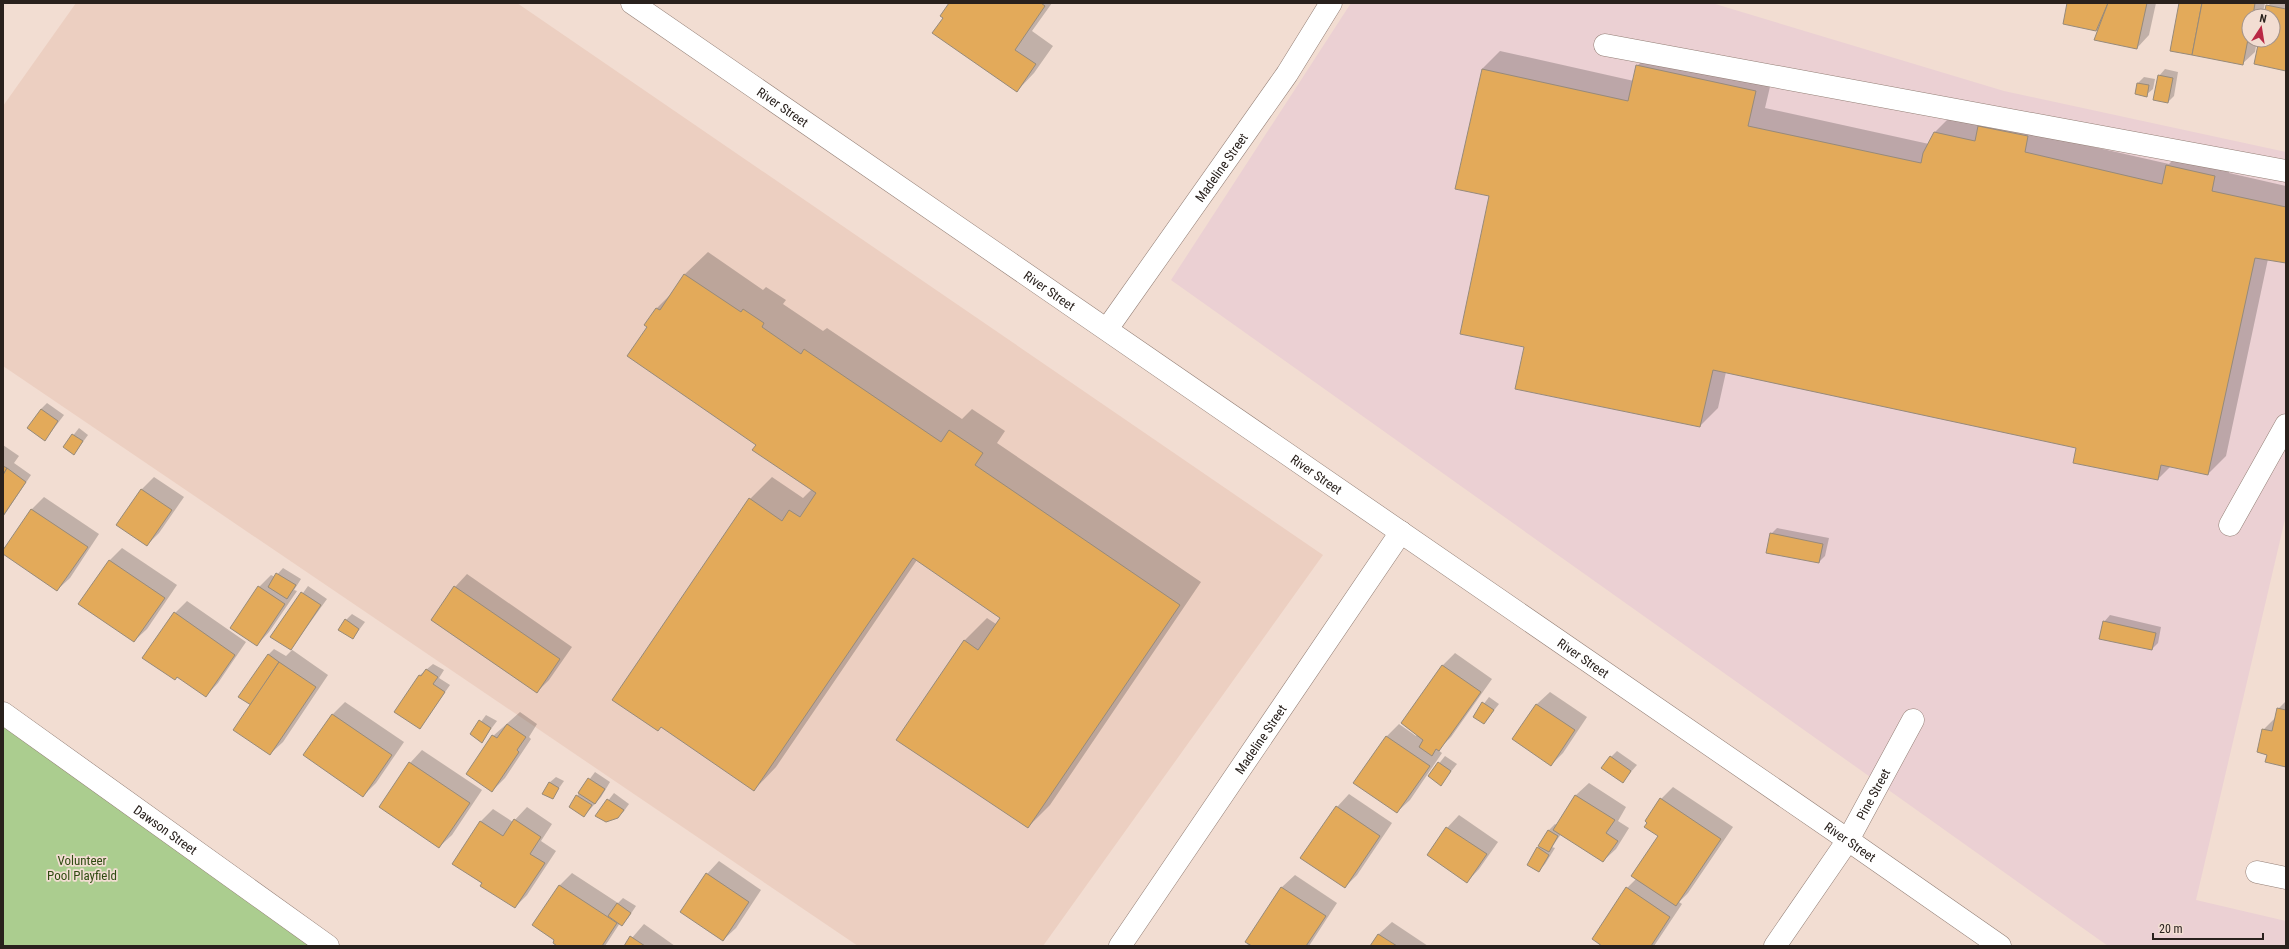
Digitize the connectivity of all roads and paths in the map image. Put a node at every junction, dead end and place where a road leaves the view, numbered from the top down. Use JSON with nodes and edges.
{"nodes":[{"id":1,"x":632,"y":3,"type":"edge"},
{"id":2,"x":1331,"y":3,"type":"edge"},
{"id":3,"x":1605,"y":45,"type":"dead end"},
{"id":4,"x":2286,"y":171,"type":"edge"},
{"id":5,"x":1107,"y":329,"type":"junction"},
{"id":6,"x":2286,"y":425,"type":"edge"},
{"id":7,"x":2230,"y":525,"type":"dead end"},
{"id":8,"x":1401,"y":532,"type":"junction"},
{"id":9,"x":3,"y":713,"type":"edge"},
{"id":10,"x":1913,"y":720,"type":"dead end"},
{"id":11,"x":1848,"y":840,"type":"junction"},
{"id":12,"x":2257,"y":872,"type":"dead end"},
{"id":13,"x":2286,"y":878,"type":"edge"},
{"id":14,"x":328,"y":946,"type":"edge"},
{"id":15,"x":1120,"y":946,"type":"edge"},
{"id":16,"x":1776,"y":946,"type":"edge"},
{"id":17,"x":2000,"y":946,"type":"edge"}],
"edges":[{"from":1,"to":5,"type":"main road","name":"River Street"},
{"from":2,"to":5,"type":"main road","name":"Madeline Street"},
{"from":3,"to":4,"type":"main road"},
{"from":5,"to":8,"type":"main road","name":"River Street"},
{"from":6,"to":7,"type":"main road"},
{"from":8,"to":11,"type":"main road","name":"River Street"},
{"from":8,"to":15,"type":"main road","name":"Madeline Street"},
{"from":9,"to":14,"type":"main road","name":"Dawson Street"},
{"from":10,"to":11,"type":"main road","name":"Pine Street"},
{"from":11,"to":16,"type":"main road","name":"Pine Street"},
{"from":11,"to":17,"type":"main road","name":"River Street"},
{"from":12,"to":13,"type":"main road"}]}
